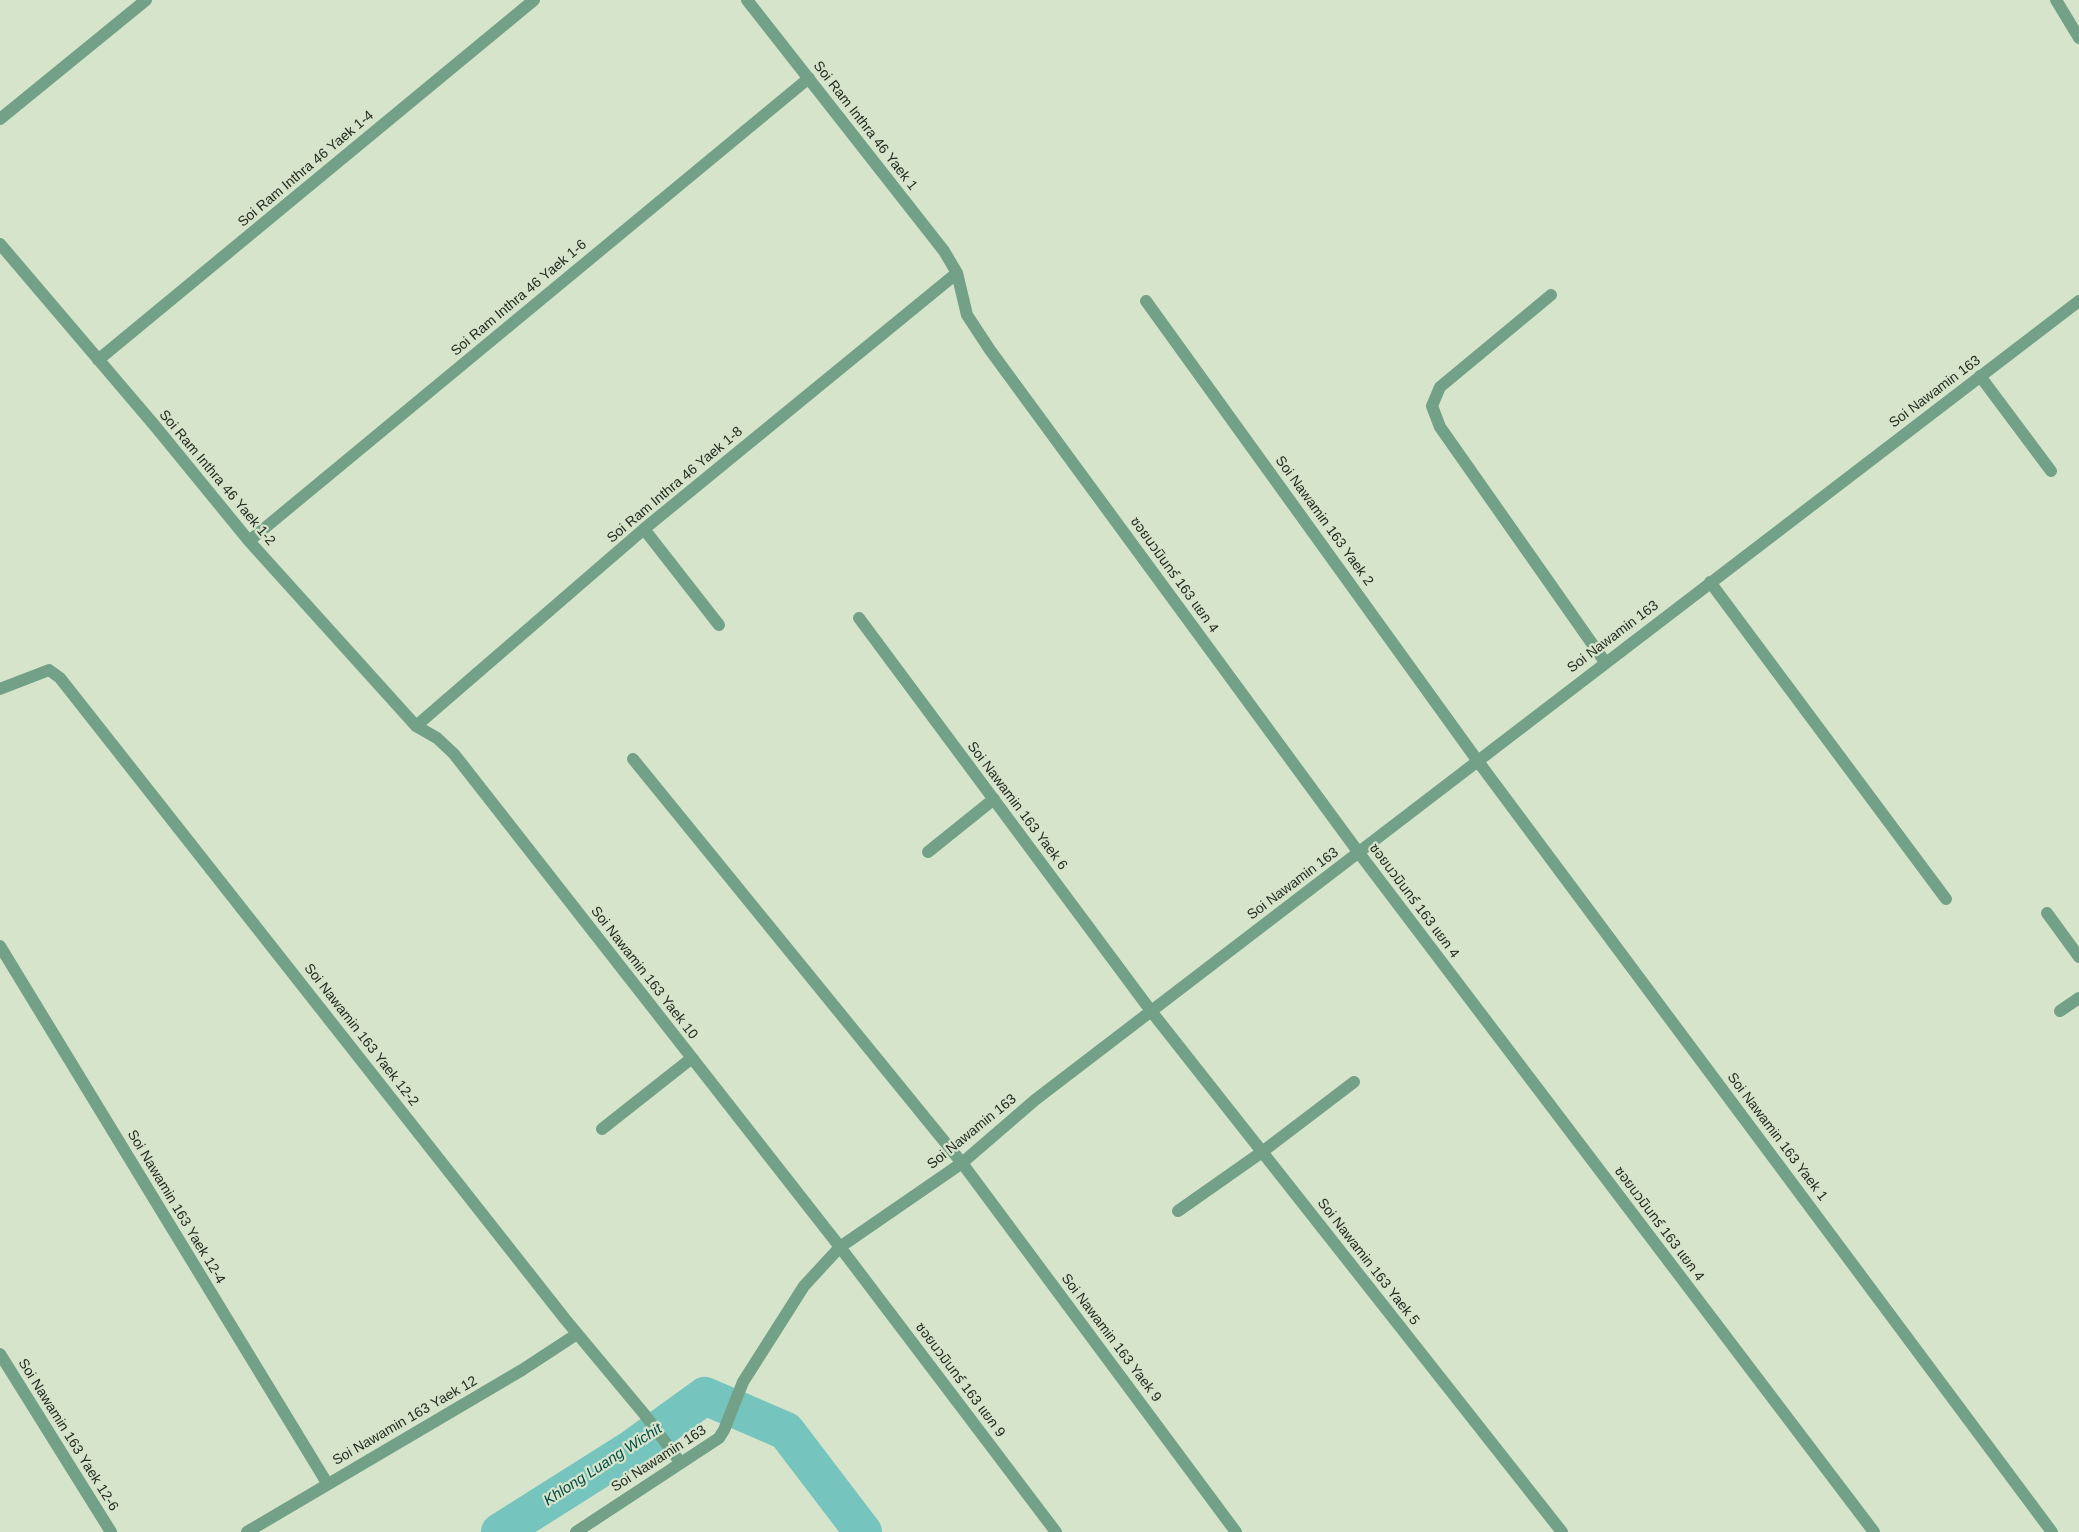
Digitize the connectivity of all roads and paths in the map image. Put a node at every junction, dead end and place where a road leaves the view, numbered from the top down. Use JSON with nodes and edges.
{"nodes":[{"id":1,"x":146,"y":0,"type":"edge"},
{"id":2,"x":534,"y":0,"type":"edge"},
{"id":3,"x":747,"y":0,"type":"edge"},
{"id":4,"x":2056,"y":0,"type":"edge"},
{"id":5,"x":2079,"y":38,"type":"edge"},
{"id":6,"x":808,"y":78,"type":"junction"},
{"id":7,"x":0,"y":119,"type":"edge"},
{"id":8,"x":0,"y":244,"type":"edge"},
{"id":9,"x":957,"y":273,"type":"junction"},
{"id":10,"x":1551,"y":295,"type":"dead end"},
{"id":11,"x":1146,"y":301,"type":"dead end"},
{"id":12,"x":2079,"y":301,"type":"edge"},
{"id":13,"x":98,"y":360,"type":"junction"},
{"id":14,"x":1980,"y":376,"type":"junction"},
{"id":15,"x":2051,"y":471,"type":"dead end"},
{"id":16,"x":644,"y":530,"type":"junction"},
{"id":17,"x":249,"y":541,"type":"junction"},
{"id":18,"x":1710,"y":582,"type":"junction"},
{"id":19,"x":859,"y":618,"type":"dead end"},
{"id":20,"x":719,"y":625,"type":"dead end"},
{"id":21,"x":1605,"y":662,"type":"junction"},
{"id":22,"x":0,"y":689,"type":"edge"},
{"id":23,"x":416,"y":726,"type":"junction"},
{"id":24,"x":633,"y":759,"type":"dead end"},
{"id":25,"x":1477,"y":760,"type":"junction"},
{"id":26,"x":994,"y":799,"type":"junction"},
{"id":27,"x":928,"y":852,"type":"dead end"},
{"id":28,"x":1359,"y":853,"type":"junction"},
{"id":29,"x":1946,"y":899,"type":"dead end"},
{"id":30,"x":2047,"y":913,"type":"dead end"},
{"id":31,"x":0,"y":946,"type":"edge"},
{"id":32,"x":2079,"y":957,"type":"edge"},
{"id":33,"x":2079,"y":998,"type":"edge"},
{"id":34,"x":1151,"y":1011,"type":"junction"},
{"id":35,"x":2060,"y":1011,"type":"dead end"},
{"id":36,"x":692,"y":1058,"type":"junction"},
{"id":37,"x":1354,"y":1082,"type":"dead end"},
{"id":38,"x":602,"y":1129,"type":"dead end"},
{"id":39,"x":1262,"y":1152,"type":"junction"},
{"id":40,"x":962,"y":1163,"type":"junction"},
{"id":41,"x":1178,"y":1211,"type":"dead end"},
{"id":42,"x":840,"y":1247,"type":"junction"},
{"id":43,"x":577,"y":1334,"type":"junction"},
{"id":44,"x":0,"y":1354,"type":"edge"},
{"id":45,"x":680,"y":1462,"type":"junction"},
{"id":46,"x":327,"y":1484,"type":"junction"},
{"id":47,"x":111,"y":1532,"type":"edge"},
{"id":48,"x":247,"y":1532,"type":"edge"},
{"id":49,"x":577,"y":1532,"type":"edge"},
{"id":50,"x":1056,"y":1532,"type":"edge"},
{"id":51,"x":1236,"y":1532,"type":"edge"},
{"id":52,"x":1562,"y":1532,"type":"edge"},
{"id":53,"x":1874,"y":1532,"type":"edge"},
{"id":54,"x":2052,"y":1532,"type":"edge"}],
"edges":[{"from":1,"to":7,"type":"street"},
{"from":2,"to":13,"type":"street","name":"Soi Ram Inthra 46 Yaek 1-4"},
{"from":3,"to":6,"type":"street","name":"Soi Ram Inthra 46 Yaek 1"},
{"from":4,"to":5,"type":"street"},
{"from":6,"to":9,"type":"street","name":"Soi Ram Inthra 46 Yaek 1"},
{"from":6,"to":17,"type":"street","name":"Soi Ram Inthra 46 Yaek 1-6"},
{"from":8,"to":13,"type":"street","name":"Soi Ram Inthra 46 Yaek 1-2"},
{"from":9,"to":16,"type":"street","name":"Soi Ram Inthra 46 Yaek 1-8"},
{"from":9,"to":28,"type":"street","name":"ซอยนวมินทร์ 163 แยก 4"},
{"from":10,"to":21,"type":"street"},
{"from":11,"to":25,"type":"street","name":"Soi Nawamin 163 Yaek 2"},
{"from":12,"to":14,"type":"street","name":"Soi Nawamin 163"},
{"from":13,"to":17,"type":"street","name":"Soi Ram Inthra 46 Yaek 1-2"},
{"from":14,"to":15,"type":"street"},
{"from":14,"to":18,"type":"street","name":"Soi Nawamin 163"},
{"from":16,"to":20,"type":"street"},
{"from":16,"to":23,"type":"street","name":"Soi Ram Inthra 46 Yaek 1-8"},
{"from":17,"to":23,"type":"street","name":"Soi Ram Inthra 46 Yaek 1-2"},
{"from":18,"to":21,"type":"street","name":"Soi Nawamin 163"},
{"from":18,"to":29,"type":"street"},
{"from":19,"to":26,"type":"street","name":"Soi Nawamin 163 Yaek 6"},
{"from":21,"to":25,"type":"street","name":"Soi Nawamin 163"},
{"from":22,"to":43,"type":"street","name":"Soi Nawamin 163 Yaek 12-2"},
{"from":23,"to":36,"type":"street","name":"Soi Nawamin 163 Yaek 10"},
{"from":24,"to":40,"type":"street","name":"Soi Nawamin 163 Yaek 9"},
{"from":25,"to":28,"type":"street","name":"Soi Nawamin 163"},
{"from":25,"to":54,"type":"street","name":"Soi Nawamin 163 Yaek 1"},
{"from":26,"to":27,"type":"street"},
{"from":26,"to":34,"type":"street","name":"Soi Nawamin 163 Yaek 6"},
{"from":28,"to":34,"type":"street","name":"Soi Nawamin 163"},
{"from":28,"to":53,"type":"street","name":"ซอยนวมินทร์ 163 แยก 4"},
{"from":30,"to":32,"type":"street"},
{"from":31,"to":46,"type":"street","name":"Soi Nawamin 163 Yaek 12-4"},
{"from":33,"to":35,"type":"street"},
{"from":34,"to":39,"type":"street","name":"Soi Nawamin 163 Yaek 5"},
{"from":34,"to":40,"type":"street","name":"Soi Nawamin 163"},
{"from":36,"to":38,"type":"street"},
{"from":36,"to":42,"type":"street","name":"Soi Nawamin 163 Yaek 10"},
{"from":37,"to":39,"type":"street"},
{"from":39,"to":41,"type":"street"},
{"from":39,"to":52,"type":"street","name":"Soi Nawamin 163 Yaek 5"},
{"from":40,"to":42,"type":"street","name":"Soi Nawamin 163"},
{"from":40,"to":51,"type":"street","name":"Soi Nawamin 163 Yaek 9"},
{"from":42,"to":45,"type":"street","name":"Soi Nawamin 163"},
{"from":42,"to":50,"type":"street","name":"ซอยนวมินทร์ 163 แยก 9"},
{"from":43,"to":45,"type":"street","name":"Soi Nawamin 163 Yaek 12-2"},
{"from":43,"to":46,"type":"street","name":"Soi Nawamin 163 Yaek 12"},
{"from":44,"to":47,"type":"street","name":"Soi Nawamin 163 Yaek 12-6"},
{"from":45,"to":49,"type":"street","name":"Soi Nawamin 163"},
{"from":46,"to":48,"type":"street","name":"Soi Nawamin 163 Yaek 12"}]}
